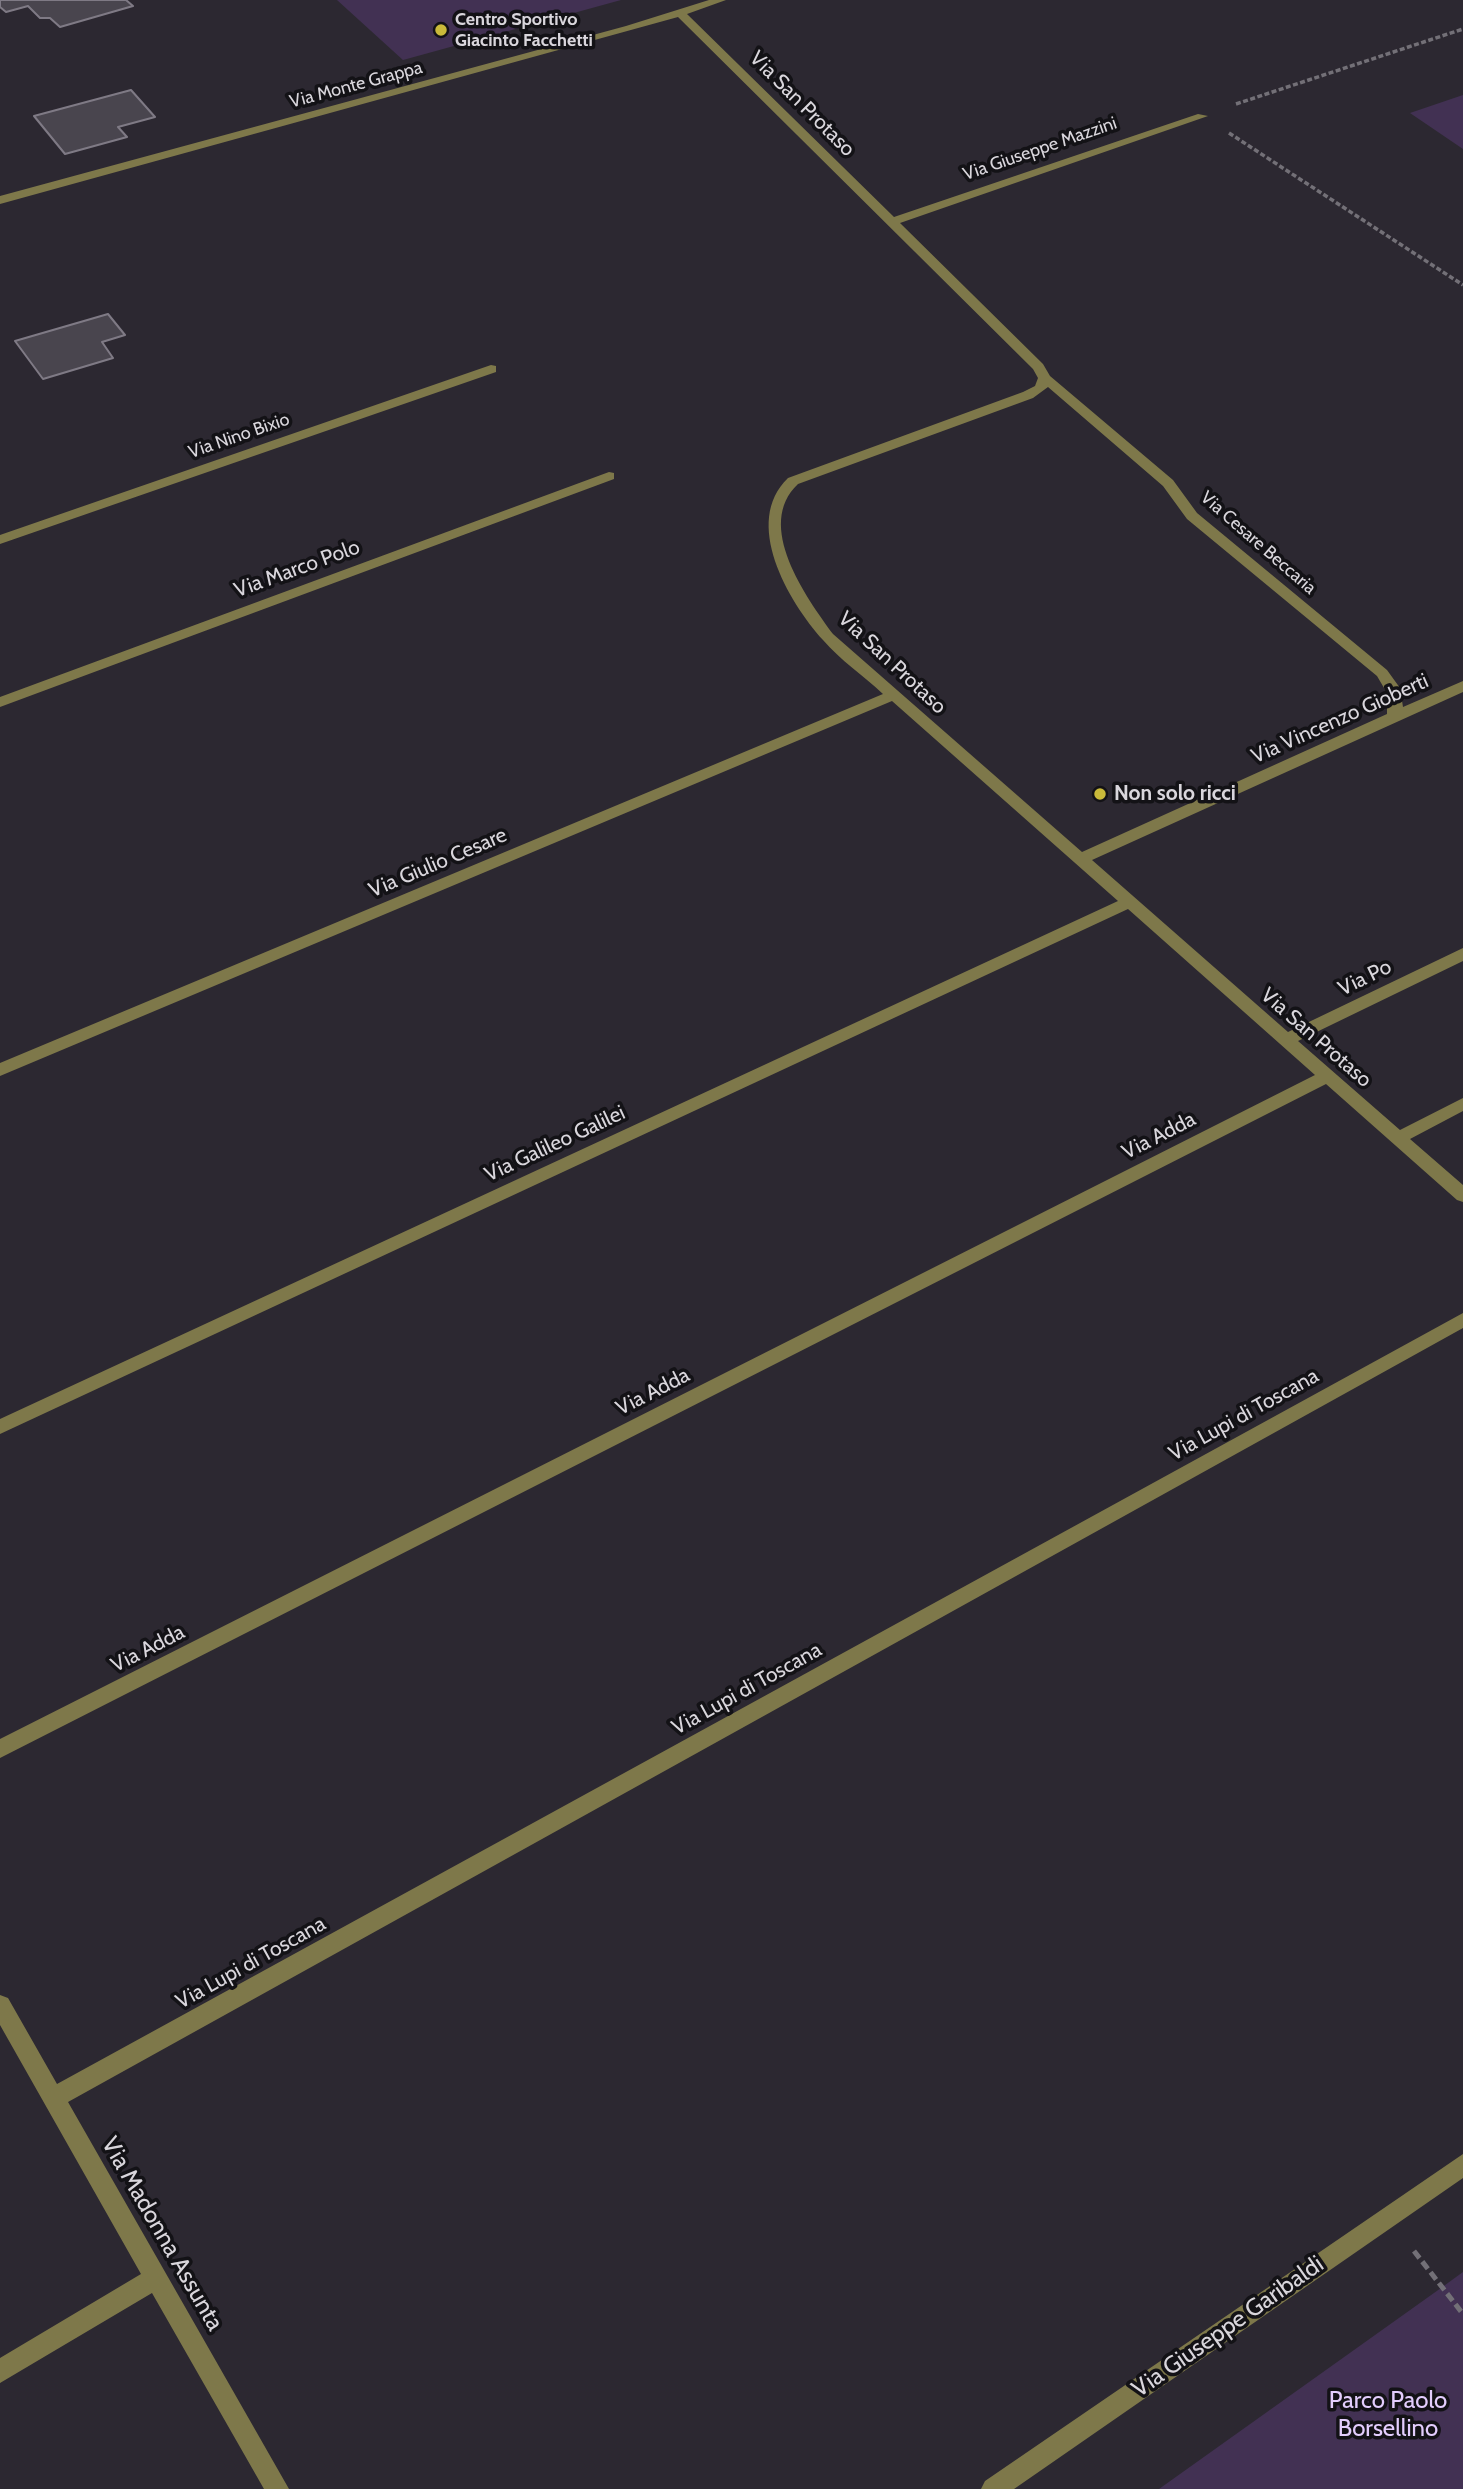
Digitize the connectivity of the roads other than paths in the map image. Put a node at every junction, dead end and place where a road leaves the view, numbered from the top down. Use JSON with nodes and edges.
{"nodes":[{"id":1,"x":720,"y":0,"type":"edge"},
{"id":2,"x":680,"y":13,"type":"junction"},
{"id":3,"x":1202,"y":116,"type":"road end"},
{"id":4,"x":0,"y":200,"type":"edge"},
{"id":5,"x":892,"y":222,"type":"junction"},
{"id":6,"x":491,"y":369,"type":"dead end"},
{"id":7,"x":1045,"y":378,"type":"junction"},
{"id":8,"x":609,"y":476,"type":"dead end"},
{"id":9,"x":0,"y":540,"type":"edge"},
{"id":10,"x":1463,"y":686,"type":"edge"},
{"id":11,"x":893,"y":695,"type":"junction"},
{"id":12,"x":0,"y":702,"type":"edge"},
{"id":13,"x":1394,"y":717,"type":"junction"},
{"id":14,"x":1080,"y":859,"type":"junction"},
{"id":15,"x":1130,"y":902,"type":"junction"},
{"id":16,"x":1463,"y":954,"type":"edge"},
{"id":17,"x":1286,"y":1040,"type":"junction"},
{"id":18,"x":0,"y":1070,"type":"edge"},
{"id":19,"x":1328,"y":1076,"type":"junction"},
{"id":20,"x":1463,"y":1104,"type":"edge"},
{"id":21,"x":1398,"y":1138,"type":"junction"},
{"id":22,"x":1463,"y":1195,"type":"edge"},
{"id":23,"x":1463,"y":1320,"type":"edge"},
{"id":24,"x":0,"y":1427,"type":"edge"},
{"id":25,"x":0,"y":1749,"type":"edge"},
{"id":26,"x":0,"y":2005,"type":"edge"},
{"id":27,"x":54,"y":2098,"type":"junction"},
{"id":28,"x":1463,"y":2165,"type":"edge"},
{"id":29,"x":156,"y":2278,"type":"junction"},
{"id":30,"x":0,"y":2371,"type":"edge"},
{"id":31,"x":277,"y":2489,"type":"edge"},
{"id":32,"x":993,"y":2489,"type":"edge"}],
"edges":[{"from":1,"to":2,"type":"street","name":"Via Monte Grappa"},
{"from":2,"to":4,"type":"street","name":"Via Monte Grappa"},
{"from":2,"to":5,"type":"street","name":"Via San Protaso"},
{"from":3,"to":5,"type":"street","name":"Via Giuseppe Mazzini"},
{"from":5,"to":7,"type":"street","name":"Via San Protaso"},
{"from":6,"to":9,"type":"street","name":"Via Nino Bixio"},
{"from":7,"to":11,"type":"street","name":"Via San Protaso"},
{"from":7,"to":13,"type":"street","name":"Via Cesare Beccaria"},
{"from":8,"to":12,"type":"street","name":"Via Marco Polo"},
{"from":10,"to":13,"type":"street","name":"Via Vincenzo Gioberti"},
{"from":11,"to":14,"type":"street","name":"Via San Protaso"},
{"from":11,"to":18,"type":"street","name":"Via Giulio Cesare"},
{"from":13,"to":14,"type":"street","name":"Via Vincenzo Gioberti"},
{"from":14,"to":15,"type":"street","name":"Via San Protaso"},
{"from":15,"to":17,"type":"street","name":"Via San Protaso"},
{"from":15,"to":24,"type":"street","name":"Via Galileo Galilei"},
{"from":16,"to":17,"type":"street","name":"Via Po"},
{"from":17,"to":19,"type":"street","name":"Via San Protaso"},
{"from":19,"to":21,"type":"street","name":"Via San Protaso"},
{"from":19,"to":25,"type":"street","name":"Via Adda"},
{"from":20,"to":21,"type":"street"},
{"from":21,"to":22,"type":"street","name":"Via San Protaso"},
{"from":23,"to":27,"type":"street","name":"Via Lupi di Toscana"},
{"from":26,"to":27,"type":"street","name":"Via Madonna Assunta"},
{"from":27,"to":29,"type":"street","name":"Via Madonna Assunta"},
{"from":28,"to":32,"type":"street","name":"Via Giuseppe Garibaldi"},
{"from":29,"to":30,"type":"street"},
{"from":29,"to":31,"type":"street","name":"Via Madonna Assunta"}]}
